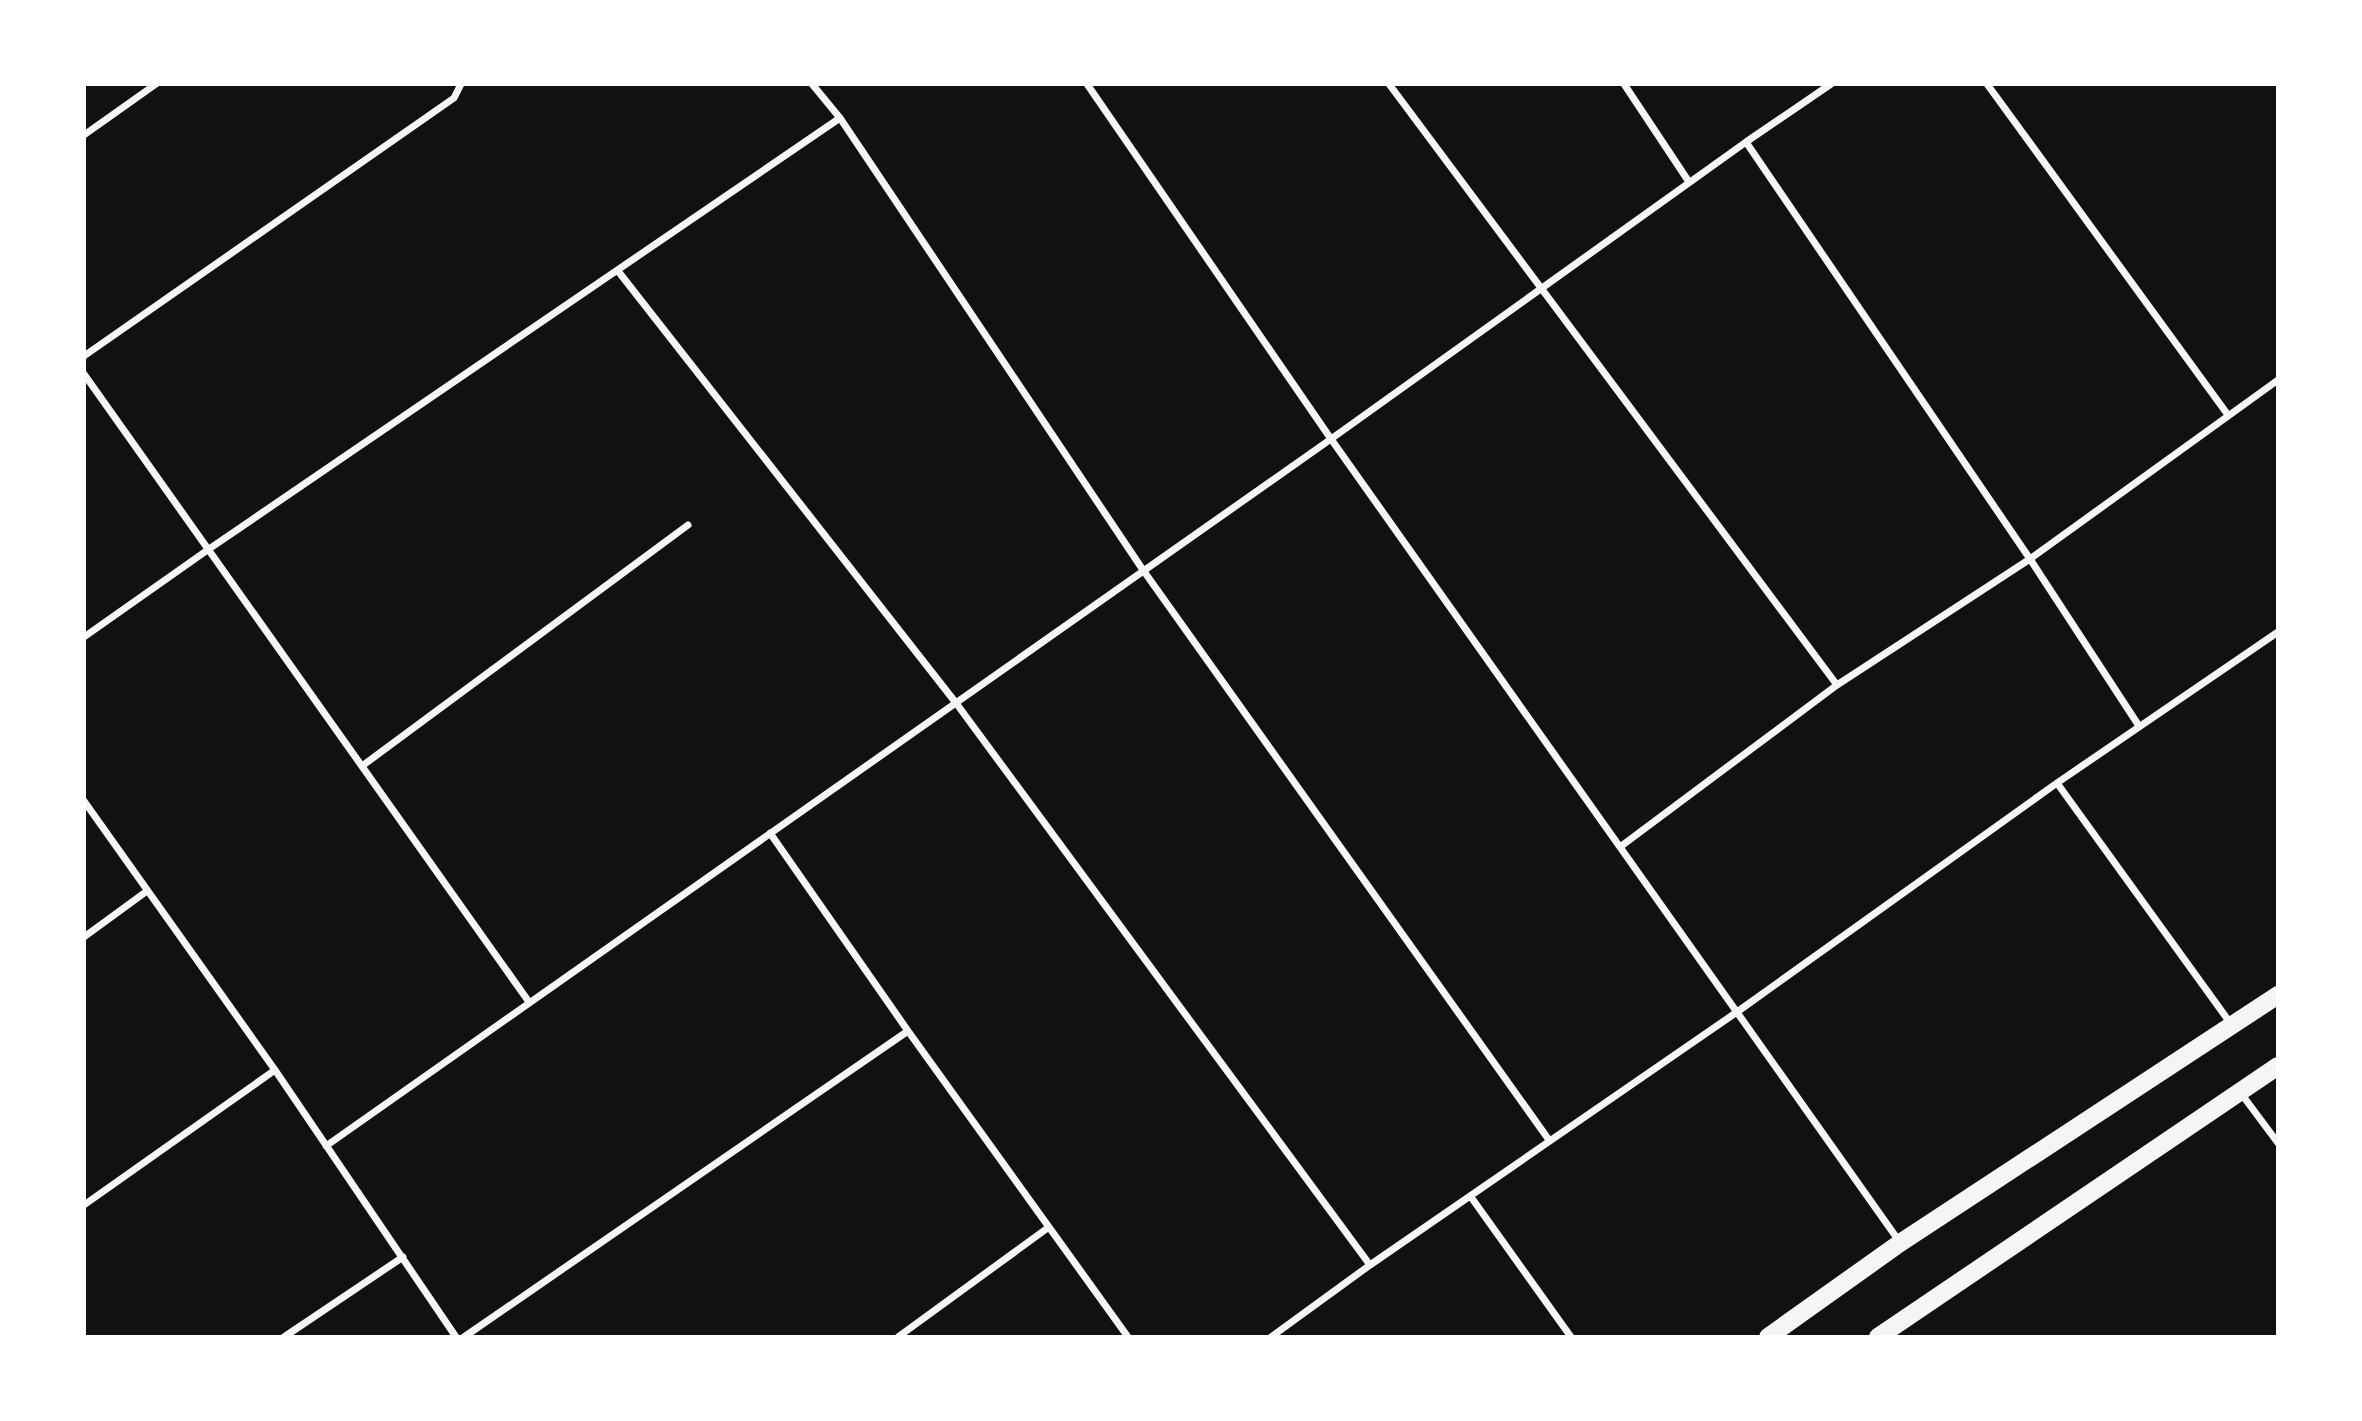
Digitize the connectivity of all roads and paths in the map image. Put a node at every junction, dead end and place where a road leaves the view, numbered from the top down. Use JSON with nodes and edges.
{"nodes":[{"id":1,"x":156,"y":84,"type":"edge"},
{"id":2,"x":461,"y":84,"type":"edge"},
{"id":3,"x":812,"y":84,"type":"edge"},
{"id":4,"x":1087,"y":84,"type":"edge"},
{"id":5,"x":1389,"y":84,"type":"edge"},
{"id":6,"x":1625,"y":84,"type":"edge"},
{"id":7,"x":1831,"y":84,"type":"edge"},
{"id":8,"x":1987,"y":84,"type":"edge"},
{"id":9,"x":840,"y":118,"type":"junction"},
{"id":10,"x":84,"y":135,"type":"edge"},
{"id":11,"x":1746,"y":142,"type":"junction"},
{"id":12,"x":1689,"y":182,"type":"junction"},
{"id":13,"x":618,"y":271,"type":"junction"},
{"id":14,"x":1540,"y":290,"type":"junction"},
{"id":15,"x":84,"y":356,"type":"edge"},
{"id":16,"x":84,"y":374,"type":"edge"},
{"id":17,"x":2278,"y":380,"type":"edge"},
{"id":18,"x":2228,"y":415,"type":"junction"},
{"id":19,"x":1331,"y":439,"type":"junction"},
{"id":20,"x":688,"y":525,"type":"dead end"},
{"id":21,"x":209,"y":549,"type":"junction"},
{"id":22,"x":2030,"y":559,"type":"junction"},
{"id":23,"x":1143,"y":570,"type":"junction"},
{"id":24,"x":2278,"y":632,"type":"edge"},
{"id":25,"x":84,"y":637,"type":"edge"},
{"id":26,"x":1837,"y":685,"type":"junction"},
{"id":27,"x":957,"y":703,"type":"junction"},
{"id":28,"x":2139,"y":726,"type":"junction"},
{"id":29,"x":362,"y":766,"type":"junction"},
{"id":30,"x":2057,"y":783,"type":"junction"},
{"id":31,"x":84,"y":801,"type":"edge"},
{"id":32,"x":770,"y":833,"type":"junction"},
{"id":33,"x":1620,"y":847,"type":"junction"},
{"id":34,"x":147,"y":891,"type":"junction"},
{"id":35,"x":84,"y":937,"type":"edge"},
{"id":36,"x":2278,"y":995,"type":"edge"},
{"id":37,"x":529,"y":1002,"type":"junction"},
{"id":38,"x":1737,"y":1012,"type":"junction"},
{"id":39,"x":2232,"y":1025,"type":"junction"},
{"id":40,"x":908,"y":1031,"type":"junction"},
{"id":41,"x":2278,"y":1066,"type":"edge"},
{"id":42,"x":275,"y":1070,"type":"junction"},
{"id":43,"x":2239,"y":1091,"type":"junction"},
{"id":44,"x":1549,"y":1140,"type":"junction"},
{"id":45,"x":2278,"y":1143,"type":"edge"},
{"id":46,"x":326,"y":1146,"type":"junction"},
{"id":47,"x":1471,"y":1197,"type":"junction"},
{"id":48,"x":84,"y":1206,"type":"edge"},
{"id":49,"x":1049,"y":1227,"type":"junction"},
{"id":50,"x":1900,"y":1243,"type":"junction"},
{"id":51,"x":403,"y":1257,"type":"junction"},
{"id":52,"x":1370,"y":1265,"type":"junction"},
{"id":53,"x":284,"y":1337,"type":"edge"},
{"id":54,"x":456,"y":1337,"type":"edge"},
{"id":55,"x":464,"y":1337,"type":"edge"},
{"id":56,"x":898,"y":1337,"type":"edge"},
{"id":57,"x":1128,"y":1337,"type":"edge"},
{"id":58,"x":1271,"y":1337,"type":"edge"},
{"id":59,"x":1571,"y":1337,"type":"edge"},
{"id":60,"x":1768,"y":1337,"type":"edge"},
{"id":61,"x":1878,"y":1337,"type":"edge"}],
"edges":[{"from":1,"to":10,"type":"street"},
{"from":2,"to":15,"type":"street"},
{"from":3,"to":9,"type":"street"},
{"from":4,"to":19,"type":"street"},
{"from":5,"to":14,"type":"street"},
{"from":6,"to":12,"type":"street"},
{"from":7,"to":11,"type":"street"},
{"from":8,"to":18,"type":"street"},
{"from":9,"to":13,"type":"street"},
{"from":9,"to":23,"type":"street"},
{"from":11,"to":12,"type":"street"},
{"from":11,"to":22,"type":"street"},
{"from":12,"to":14,"type":"street"},
{"from":13,"to":21,"type":"street"},
{"from":13,"to":27,"type":"street"},
{"from":14,"to":19,"type":"street"},
{"from":14,"to":26,"type":"street"},
{"from":16,"to":21,"type":"street"},
{"from":17,"to":18,"type":"street"},
{"from":18,"to":22,"type":"street"},
{"from":19,"to":23,"type":"street"},
{"from":19,"to":33,"type":"street"},
{"from":20,"to":29,"type":"street"},
{"from":21,"to":25,"type":"street"},
{"from":21,"to":29,"type":"street"},
{"from":22,"to":26,"type":"street"},
{"from":22,"to":28,"type":"street"},
{"from":23,"to":27,"type":"street"},
{"from":23,"to":44,"type":"street"},
{"from":24,"to":28,"type":"street"},
{"from":26,"to":33,"type":"street"},
{"from":27,"to":32,"type":"street"},
{"from":27,"to":52,"type":"street"},
{"from":28,"to":30,"type":"street"},
{"from":29,"to":37,"type":"street"},
{"from":30,"to":38,"type":"street"},
{"from":30,"to":39,"type":"street"},
{"from":31,"to":34,"type":"street"},
{"from":32,"to":37,"type":"street"},
{"from":32,"to":40,"type":"street"},
{"from":33,"to":38,"type":"street"},
{"from":34,"to":35,"type":"street"},
{"from":34,"to":42,"type":"street"},
{"from":36,"to":39,"type":"main road"},
{"from":37,"to":46,"type":"street"},
{"from":38,"to":44,"type":"street"},
{"from":38,"to":50,"type":"street"},
{"from":39,"to":50,"type":"main road"},
{"from":40,"to":49,"type":"street"},
{"from":40,"to":55,"type":"street"},
{"from":41,"to":43,"type":"main road"},
{"from":42,"to":46,"type":"street"},
{"from":42,"to":48,"type":"street"},
{"from":43,"to":45,"type":"street"},
{"from":43,"to":61,"type":"main road"},
{"from":44,"to":47,"type":"street"},
{"from":46,"to":51,"type":"street"},
{"from":47,"to":52,"type":"street"},
{"from":47,"to":59,"type":"street"},
{"from":49,"to":56,"type":"street"},
{"from":49,"to":57,"type":"street"},
{"from":50,"to":60,"type":"main road"},
{"from":51,"to":53,"type":"street"},
{"from":51,"to":54,"type":"street"},
{"from":52,"to":58,"type":"street"}]}
